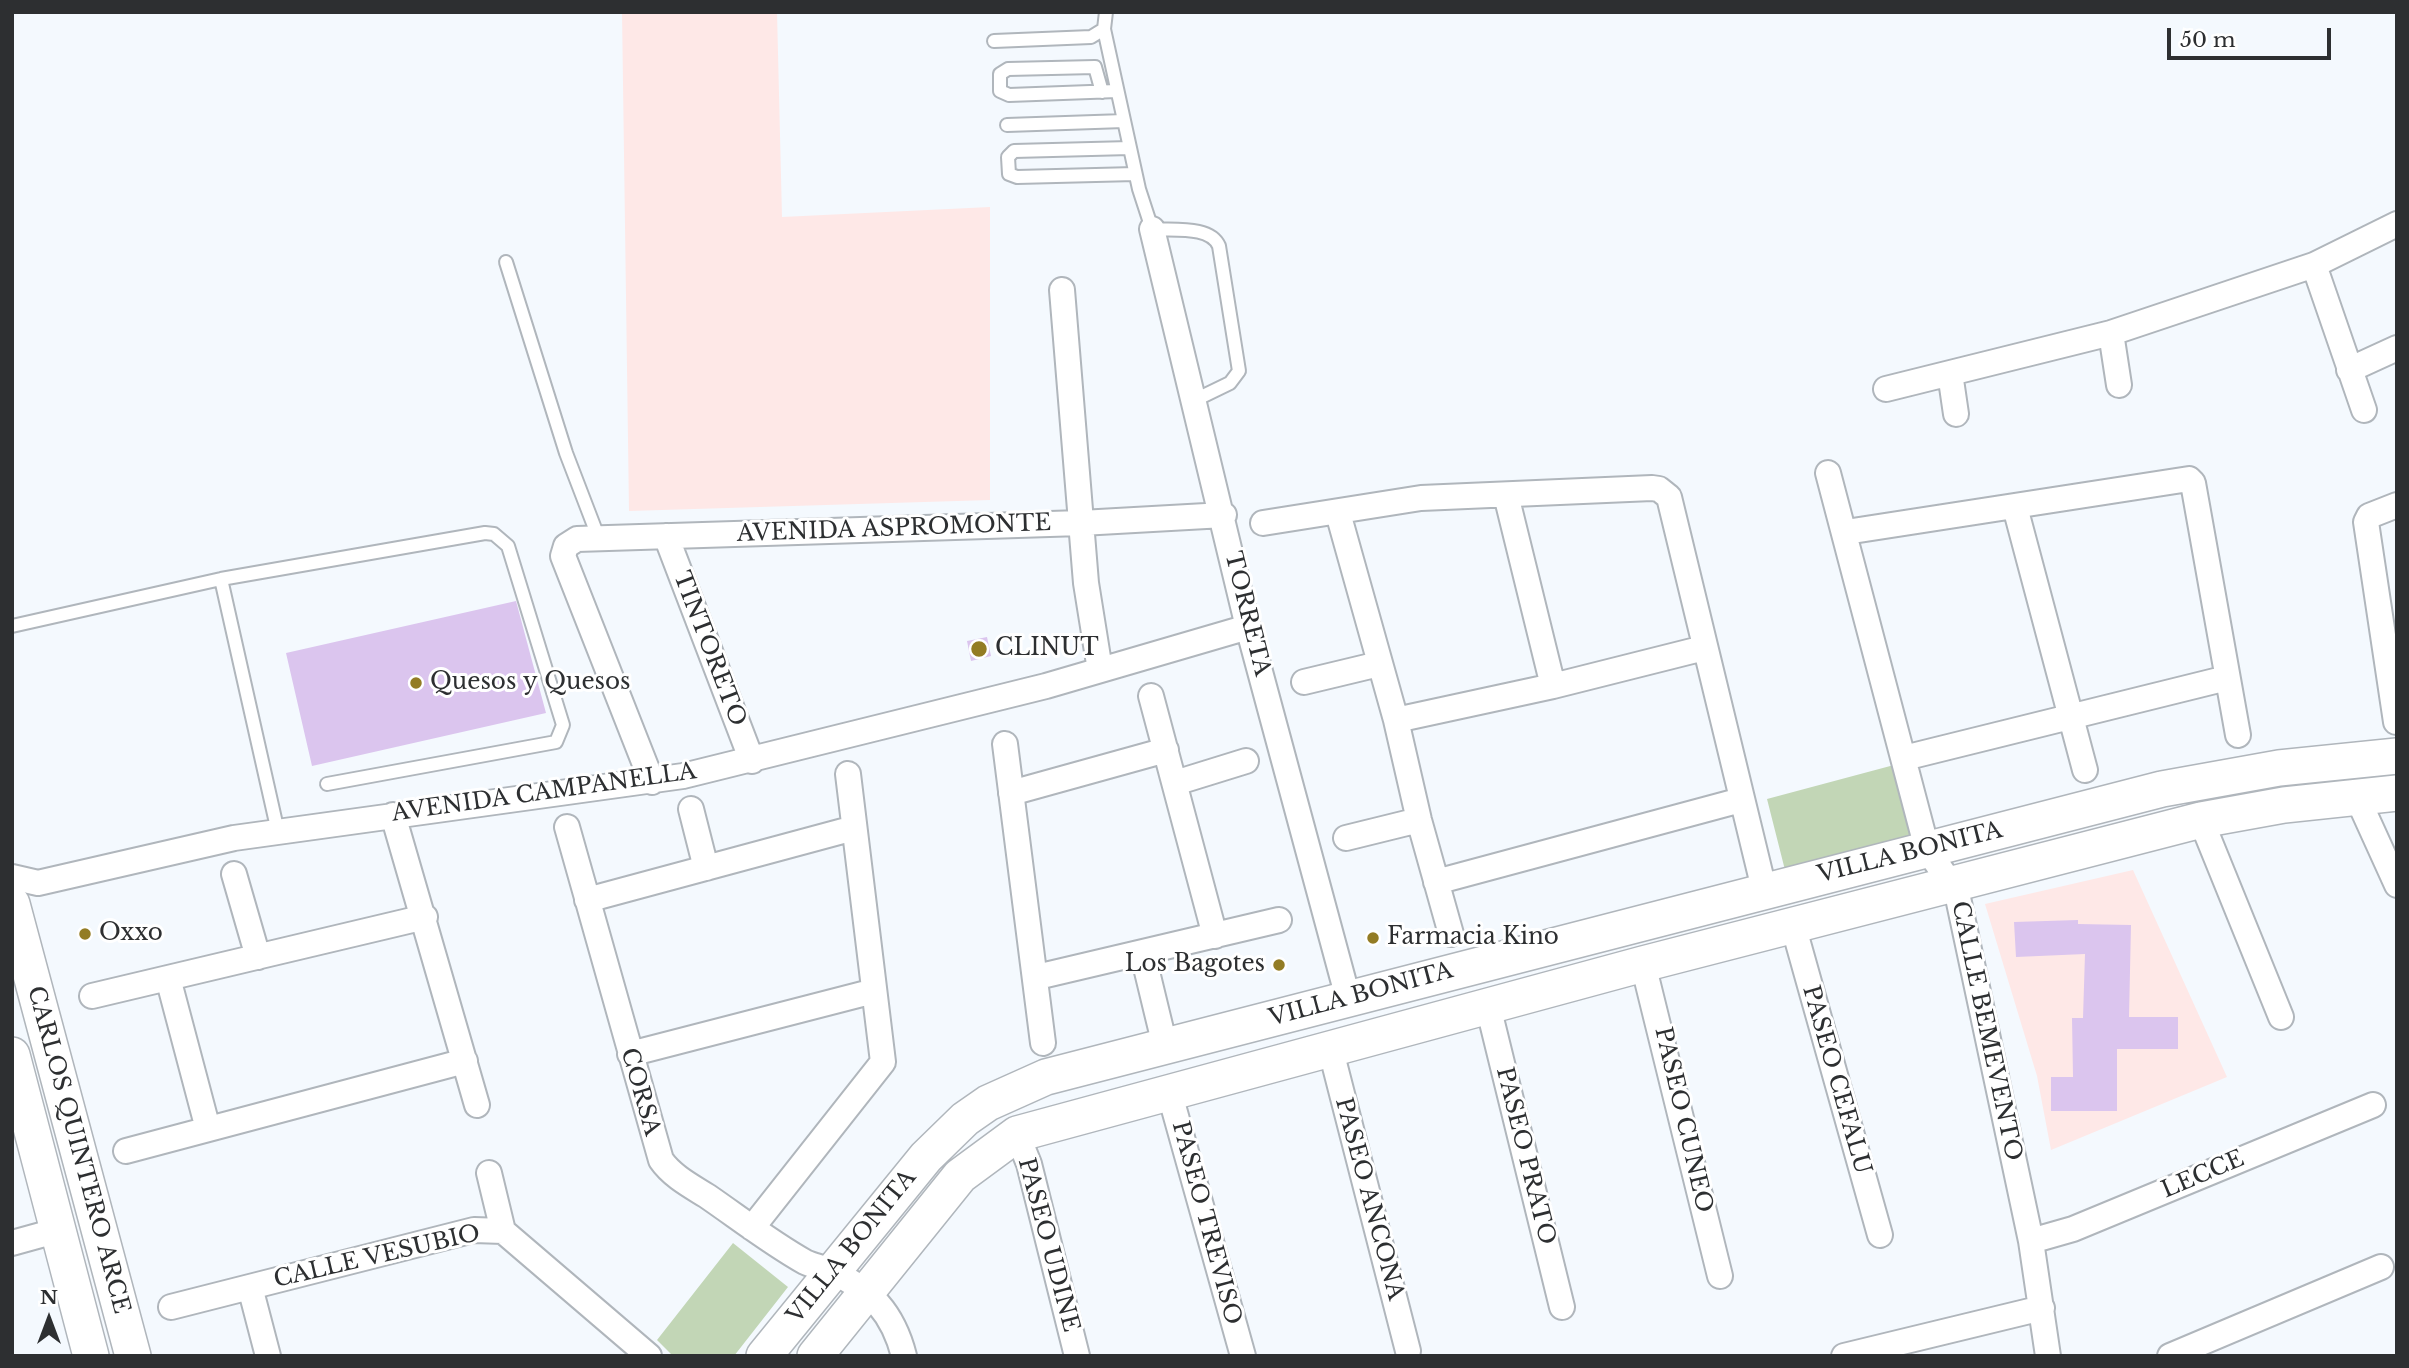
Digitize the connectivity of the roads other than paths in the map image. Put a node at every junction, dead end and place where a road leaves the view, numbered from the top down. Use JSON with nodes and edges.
{"nodes":[{"id":1,"x":1106,"y":12,"type":"edge"},
{"id":2,"x":1104,"y":30,"type":"junction"},
{"id":3,"x":994,"y":41,"type":"dead end"},
{"id":4,"x":1117,"y":91,"type":"junction"},
{"id":5,"x":1102,"y":92,"type":"junction"},
{"id":6,"x":1124,"y":121,"type":"junction"},
{"id":7,"x":1007,"y":125,"type":"dead end"},
{"id":8,"x":1130,"y":148,"type":"junction"},
{"id":9,"x":1135,"y":174,"type":"junction"},
{"id":10,"x":2397,"y":224,"type":"edge"},
{"id":11,"x":1152,"y":229,"type":"junction"},
{"id":12,"x":506,"y":262,"type":"dead end"},
{"id":13,"x":2314,"y":265,"type":"junction"},
{"id":14,"x":1062,"y":290,"type":"dead end"},
{"id":15,"x":2110,"y":334,"type":"junction"},
{"id":16,"x":2397,"y":348,"type":"edge"},
{"id":17,"x":2349,"y":370,"type":"junction"},
{"id":18,"x":1950,"y":373,"type":"junction"},
{"id":19,"x":2119,"y":385,"type":"dead end"},
{"id":20,"x":1886,"y":389,"type":"dead end"},
{"id":21,"x":1195,"y":400,"type":"junction"},
{"id":22,"x":2364,"y":410,"type":"dead end"},
{"id":23,"x":1956,"y":414,"type":"dead end"},
{"id":24,"x":1828,"y":473,"type":"dead end"},
{"id":25,"x":1506,"y":495,"type":"junction"},
{"id":26,"x":2397,"y":506,"type":"edge"},
{"id":27,"x":2015,"y":507,"type":"junction"},
{"id":28,"x":1338,"y":513,"type":"junction"},
{"id":29,"x":1224,"y":515,"type":"junction"},
{"id":30,"x":1081,"y":523,"type":"junction"},
{"id":31,"x":1263,"y":523,"type":"dead end"},
{"id":32,"x":1846,"y":533,"type":"junction"},
{"id":33,"x":666,"y":537,"type":"junction"},
{"id":34,"x":599,"y":539,"type":"junction"},
{"id":35,"x":221,"y":579,"type":"junction"},
{"id":36,"x":12,"y":626,"type":"edge"},
{"id":37,"x":1248,"y":627,"type":"junction"},
{"id":38,"x":1703,"y":648,"type":"junction"},
{"id":39,"x":1380,"y":664,"type":"junction"},
{"id":40,"x":2392,"y":665,"type":"edge"},
{"id":41,"x":1100,"y":670,"type":"junction"},
{"id":42,"x":2227,"y":678,"type":"junction"},
{"id":43,"x":1304,"y":682,"type":"dead end"},
{"id":44,"x":1553,"y":686,"type":"junction"},
{"id":45,"x":1152,"y":696,"type":"dead end"},
{"id":46,"x":2070,"y":715,"type":"junction"},
{"id":47,"x":1396,"y":720,"type":"junction"},
{"id":48,"x":2238,"y":735,"type":"dead end"},
{"id":49,"x":2396,"y":739,"type":"edge"},
{"id":50,"x":1005,"y":744,"type":"dead end"},
{"id":51,"x":1166,"y":750,"type":"junction"},
{"id":52,"x":1904,"y":758,"type":"junction"},
{"id":53,"x":751,"y":761,"type":"junction"},
{"id":54,"x":1246,"y":761,"type":"dead end"},
{"id":55,"x":2085,"y":770,"type":"dead end"},
{"id":56,"x":848,"y":775,"type":"dead end"},
{"id":57,"x":652,"y":782,"type":"junction"},
{"id":58,"x":1175,"y":783,"type":"junction"},
{"id":59,"x":327,"y":784,"type":"dead end"},
{"id":60,"x":1011,"y":793,"type":"junction"},
{"id":61,"x":2397,"y":793,"type":"edge"},
{"id":62,"x":1741,"y":800,"type":"junction"},
{"id":63,"x":691,"y":809,"type":"dead end"},
{"id":64,"x":2364,"y":812,"type":"junction"},
{"id":65,"x":393,"y":815,"type":"junction"},
{"id":66,"x":1419,"y":820,"type":"junction"},
{"id":67,"x":567,"y":827,"type":"dead end"},
{"id":68,"x":854,"y":828,"type":"junction"},
{"id":69,"x":278,"y":832,"type":"junction"},
{"id":70,"x":2206,"y":833,"type":"junction"},
{"id":71,"x":1346,"y":838,"type":"dead end"},
{"id":72,"x":1927,"y":849,"type":"junction"},
{"id":73,"x":706,"y":868,"type":"junction"},
{"id":74,"x":234,"y":874,"type":"dead end"},
{"id":75,"x":12,"y":877,"type":"edge"},
{"id":76,"x":1436,"y":882,"type":"junction"},
{"id":77,"x":1952,"y":883,"type":"junction"},
{"id":78,"x":2397,"y":885,"type":"edge"},
{"id":79,"x":1764,"y":889,"type":"junction"},
{"id":80,"x":19,"y":899,"type":"edge"},
{"id":81,"x":587,"y":900,"type":"junction"},
{"id":82,"x":425,"y":917,"type":"junction"},
{"id":83,"x":1279,"y":920,"type":"dead end"},
{"id":84,"x":1793,"y":925,"type":"junction"},
{"id":85,"x":1451,"y":934,"type":"dead end"},
{"id":86,"x":1215,"y":936,"type":"junction"},
{"id":87,"x":1143,"y":955,"type":"junction"},
{"id":88,"x":258,"y":957,"type":"junction"},
{"id":89,"x":1643,"y":964,"type":"junction"},
{"id":90,"x":1037,"y":977,"type":"junction"},
{"id":91,"x":168,"y":978,"type":"junction"},
{"id":92,"x":873,"y":991,"type":"junction"},
{"id":93,"x":93,"y":996,"type":"dead end"},
{"id":94,"x":1348,"y":998,"type":"junction"},
{"id":95,"x":1488,"y":1006,"type":"junction"},
{"id":96,"x":2281,"y":1017,"type":"dead end"},
{"id":97,"x":1043,"y":1044,"type":"dead end"},
{"id":98,"x":1165,"y":1046,"type":"junction"},
{"id":99,"x":1330,"y":1047,"type":"junction"},
{"id":100,"x":629,"y":1054,"type":"junction"},
{"id":101,"x":465,"y":1061,"type":"junction"},
{"id":102,"x":14,"y":1071,"type":"edge"},
{"id":103,"x":1169,"y":1091,"type":"junction"},
{"id":104,"x":477,"y":1105,"type":"dead end"},
{"id":105,"x":2373,"y":1105,"type":"dead end"},
{"id":106,"x":208,"y":1129,"type":"junction"},
{"id":107,"x":1017,"y":1134,"type":"junction"},
{"id":108,"x":126,"y":1151,"type":"dead end"},
{"id":109,"x":489,"y":1173,"type":"dead end"},
{"id":110,"x":752,"y":1227,"type":"junction"},
{"id":111,"x":59,"y":1230,"type":"junction"},
{"id":112,"x":503,"y":1231,"type":"junction"},
{"id":113,"x":1880,"y":1235,"type":"dead end"},
{"id":114,"x":2031,"y":1241,"type":"junction"},
{"id":115,"x":12,"y":1243,"type":"edge"},
{"id":116,"x":2381,"y":1266,"type":"dead end"},
{"id":117,"x":831,"y":1271,"type":"junction"},
{"id":118,"x":1720,"y":1276,"type":"dead end"},
{"id":119,"x":250,"y":1287,"type":"junction"},
{"id":120,"x":867,"y":1293,"type":"junction"},
{"id":121,"x":171,"y":1307,"type":"dead end"},
{"id":122,"x":1562,"y":1307,"type":"dead end"},
{"id":123,"x":2042,"y":1308,"type":"junction"},
{"id":124,"x":622,"y":1347,"type":"edge"},
{"id":125,"x":1408,"y":1351,"type":"dead end"},
{"id":126,"x":92,"y":1356,"type":"edge"},
{"id":127,"x":132,"y":1356,"type":"edge"},
{"id":128,"x":268,"y":1356,"type":"edge"},
{"id":129,"x":649,"y":1356,"type":"edge"},
{"id":130,"x":764,"y":1356,"type":"edge"},
{"id":131,"x":815,"y":1356,"type":"edge"},
{"id":132,"x":904,"y":1356,"type":"edge"},
{"id":133,"x":1077,"y":1356,"type":"edge"},
{"id":134,"x":1242,"y":1356,"type":"edge"},
{"id":135,"x":1844,"y":1356,"type":"edge"},
{"id":136,"x":2048,"y":1356,"type":"edge"},
{"id":137,"x":2170,"y":1356,"type":"edge"}],
"edges":[{"from":1,"to":2,"type":"lane"},
{"from":2,"to":3,"type":"lane"},
{"from":2,"to":4,"type":"lane"},
{"from":4,"to":5,"type":"lane"},
{"from":4,"to":6,"type":"lane"},
{"from":5,"to":5,"type":"lane"},
{"from":6,"to":7,"type":"lane"},
{"from":6,"to":8,"type":"lane"},
{"from":8,"to":9,"type":"lane"},
{"from":8,"to":9,"type":"lane"},
{"from":9,"to":11,"type":"lane"},
{"from":10,"to":13,"type":"street"},
{"from":11,"to":21,"type":"street","name":"TORRETA"},
{"from":11,"to":21,"type":"lane"},
{"from":12,"to":34,"type":"lane"},
{"from":13,"to":15,"type":"street"},
{"from":13,"to":17,"type":"street"},
{"from":14,"to":30,"type":"street"},
{"from":15,"to":18,"type":"street"},
{"from":15,"to":19,"type":"street"},
{"from":16,"to":17,"type":"street"},
{"from":17,"to":22,"type":"street"},
{"from":18,"to":20,"type":"street"},
{"from":18,"to":23,"type":"street"},
{"from":21,"to":29,"type":"street","name":"TORRETA"},
{"from":24,"to":32,"type":"street","name":"CALLE BEMEVENTO"},
{"from":25,"to":28,"type":"street"},
{"from":25,"to":38,"type":"street"},
{"from":25,"to":44,"type":"street"},
{"from":26,"to":40,"type":"street"},
{"from":27,"to":32,"type":"street"},
{"from":27,"to":42,"type":"street"},
{"from":27,"to":46,"type":"street"},
{"from":28,"to":31,"type":"street"},
{"from":28,"to":39,"type":"street"},
{"from":29,"to":30,"type":"street","name":"AVENIDA ASPROMONTE"},
{"from":29,"to":37,"type":"street","name":"TORRETA"},
{"from":30,"to":33,"type":"street","name":"AVENIDA ASPROMONTE"},
{"from":30,"to":41,"type":"street"},
{"from":32,"to":52,"type":"street","name":"CALLE BEMEVENTO"},
{"from":33,"to":34,"type":"street","name":"AVENIDA ASPROMONTE"},
{"from":33,"to":53,"type":"street","name":"TINTORETO"},
{"from":34,"to":57,"type":"street","name":"AVENIDA ASPROMONTE"},
{"from":35,"to":36,"type":"lane"},
{"from":35,"to":59,"type":"lane"},
{"from":35,"to":69,"type":"lane"},
{"from":37,"to":41,"type":"street","name":"AVENIDA CAMPANELLA"},
{"from":37,"to":94,"type":"street","name":"TORRETA"},
{"from":38,"to":44,"type":"street"},
{"from":38,"to":62,"type":"street"},
{"from":39,"to":43,"type":"street"},
{"from":39,"to":47,"type":"street"},
{"from":40,"to":49,"type":"street"},
{"from":41,"to":53,"type":"street","name":"AVENIDA CAMPANELLA"},
{"from":42,"to":46,"type":"street"},
{"from":42,"to":48,"type":"street"},
{"from":44,"to":47,"type":"street"},
{"from":45,"to":51,"type":"street"},
{"from":46,"to":52,"type":"street"},
{"from":46,"to":55,"type":"street"},
{"from":47,"to":66,"type":"street"},
{"from":49,"to":72,"type":"street","name":"VILLA BONITA"},
{"from":50,"to":60,"type":"street"},
{"from":51,"to":58,"type":"street"},
{"from":51,"to":60,"type":"street"},
{"from":52,"to":72,"type":"street","name":"CALLE BEMEVENTO"},
{"from":53,"to":57,"type":"street","name":"AVENIDA CAMPANELLA"},
{"from":54,"to":58,"type":"street"},
{"from":56,"to":68,"type":"street"},
{"from":57,"to":65,"type":"street","name":"AVENIDA CAMPANELLA"},
{"from":58,"to":86,"type":"street"},
{"from":60,"to":90,"type":"street"},
{"from":61,"to":64,"type":"street","name":"VILLA BONITA"},
{"from":62,"to":76,"type":"street"},
{"from":62,"to":79,"type":"street"},
{"from":63,"to":73,"type":"street"},
{"from":64,"to":70,"type":"street","name":"VILLA BONITA"},
{"from":64,"to":78,"type":"street"},
{"from":65,"to":69,"type":"street","name":"AVENIDA CAMPANELLA"},
{"from":65,"to":82,"type":"street"},
{"from":66,"to":71,"type":"street"},
{"from":66,"to":76,"type":"street"},
{"from":67,"to":81,"type":"street","name":"CORSA"},
{"from":68,"to":73,"type":"street"},
{"from":68,"to":92,"type":"street"},
{"from":69,"to":80,"type":"street","name":"AVENIDA CAMPANELLA"},
{"from":70,"to":77,"type":"street","name":"VILLA BONITA"},
{"from":70,"to":96,"type":"street"},
{"from":72,"to":77,"type":"street","name":"CALLE BEMEVENTO"},
{"from":72,"to":79,"type":"street","name":"VILLA BONITA"},
{"from":73,"to":81,"type":"street"},
{"from":74,"to":88,"type":"street"},
{"from":75,"to":80,"type":"street","name":"AVENIDA CAMPANELLA"},
{"from":76,"to":85,"type":"street"},
{"from":77,"to":84,"type":"street","name":"VILLA BONITA"},
{"from":77,"to":114,"type":"street","name":"CALLE BEMEVENTO"},
{"from":79,"to":94,"type":"street","name":"VILLA BONITA"},
{"from":80,"to":127,"type":"street","name":"CARLOS QUINTERO ARCE"},
{"from":81,"to":100,"type":"street","name":"CORSA"},
{"from":82,"to":88,"type":"street"},
{"from":82,"to":101,"type":"street"},
{"from":83,"to":86,"type":"street"},
{"from":84,"to":89,"type":"street","name":"VILLA BONITA"},
{"from":84,"to":113,"type":"street","name":"PASEO CEFALU"},
{"from":86,"to":87,"type":"street"},
{"from":87,"to":90,"type":"street"},
{"from":87,"to":98,"type":"street"},
{"from":88,"to":91,"type":"street"},
{"from":89,"to":95,"type":"street","name":"VILLA BONITA"},
{"from":89,"to":118,"type":"street","name":"PASEO CUNEO"},
{"from":90,"to":97,"type":"street"},
{"from":91,"to":93,"type":"street"},
{"from":91,"to":106,"type":"street"},
{"from":92,"to":100,"type":"street"},
{"from":92,"to":110,"type":"street"},
{"from":94,"to":98,"type":"street","name":"VILLA BONITA"},
{"from":95,"to":99,"type":"street","name":"VILLA BONITA"},
{"from":95,"to":122,"type":"street","name":"PASEO PRATO"},
{"from":98,"to":117,"type":"street","name":"VILLA BONITA"},
{"from":99,"to":103,"type":"street","name":"VILLA BONITA"},
{"from":99,"to":125,"type":"street","name":"PASEO ANCONA"},
{"from":100,"to":110,"type":"street","name":"CORSA"},
{"from":101,"to":104,"type":"street"},
{"from":101,"to":106,"type":"street"},
{"from":102,"to":111,"type":"street","name":"CARLOS QUINTERO ARCE"},
{"from":103,"to":107,"type":"street","name":"VILLA BONITA"},
{"from":103,"to":134,"type":"street","name":"PASEO TREVISO"},
{"from":105,"to":114,"type":"street","name":"LECCE"},
{"from":106,"to":108,"type":"street"},
{"from":107,"to":120,"type":"street","name":"VILLA BONITA"},
{"from":107,"to":133,"type":"street","name":"PASEO UDINE"},
{"from":109,"to":112,"type":"street"},
{"from":110,"to":117,"type":"street","name":"CORSA"},
{"from":111,"to":115,"type":"street"},
{"from":111,"to":126,"type":"street","name":"CARLOS QUINTERO ARCE"},
{"from":112,"to":119,"type":"street","name":"CALLE VESUBIO"},
{"from":112,"to":124,"type":"street"},
{"from":114,"to":123,"type":"street","name":"CALLE BEMEVENTO"},
{"from":116,"to":137,"type":"street"},
{"from":117,"to":120,"type":"street","name":"CORSA"},
{"from":117,"to":130,"type":"street","name":"VILLA BONITA"},
{"from":119,"to":121,"type":"street","name":"CALLE VESUBIO"},
{"from":119,"to":128,"type":"street","name":"CALLE VESUBIO"},
{"from":120,"to":131,"type":"street","name":"VILLA BONITA"},
{"from":120,"to":132,"type":"street","name":"CORSA"},
{"from":123,"to":135,"type":"street"},
{"from":123,"to":136,"type":"street","name":"CALLE BEMEVENTO"},
{"from":124,"to":129,"type":"street"}]}
